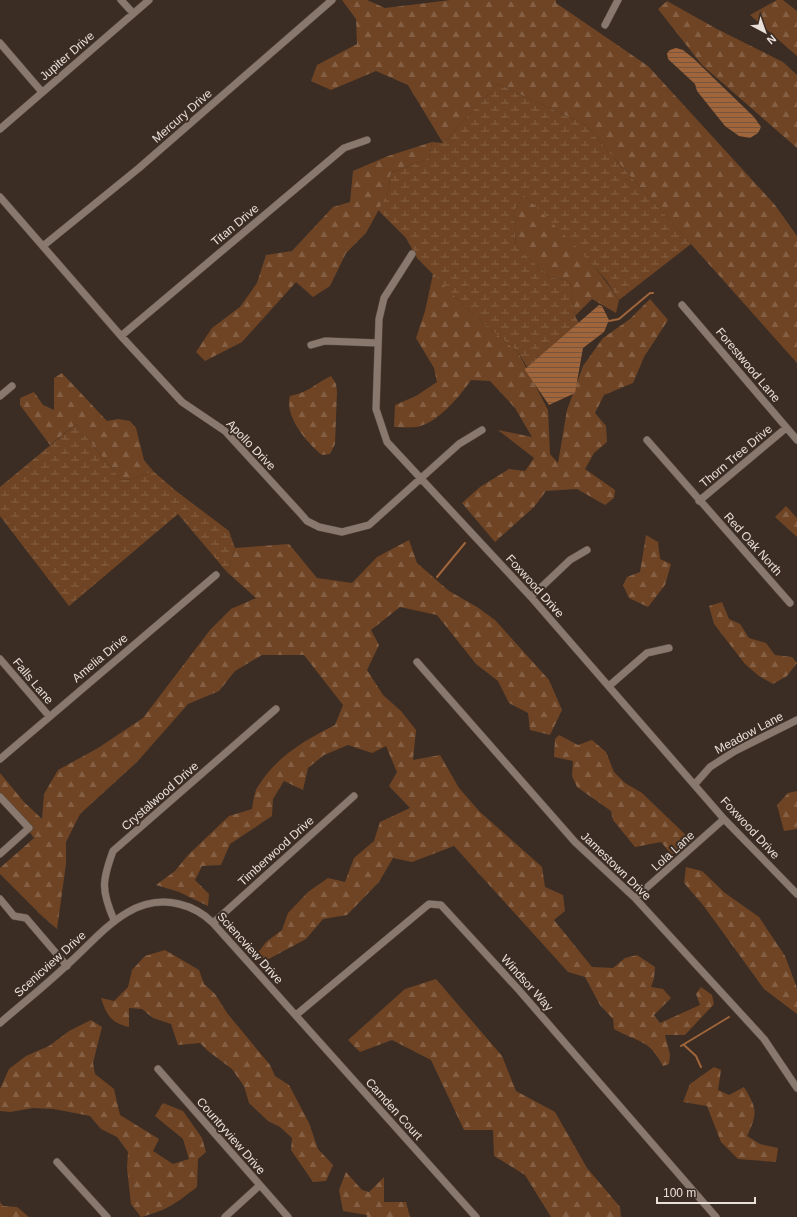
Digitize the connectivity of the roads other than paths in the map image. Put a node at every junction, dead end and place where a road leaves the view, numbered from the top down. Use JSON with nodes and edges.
{"nodes":[{"id":1,"x":121,"y":0,"type":"edge"},
{"id":2,"x":149,"y":0,"type":"edge"},
{"id":3,"x":332,"y":0,"type":"edge"},
{"id":4,"x":618,"y":0,"type":"edge"},
{"id":5,"x":133,"y":13,"type":"junction"},
{"id":6,"x":605,"y":25,"type":"dead end"},
{"id":7,"x":0,"y":43,"type":"edge"},
{"id":8,"x":42,"y":92,"type":"junction"},
{"id":9,"x":0,"y":129,"type":"edge"},
{"id":10,"x":367,"y":140,"type":"dead end"},
{"id":11,"x":0,"y":197,"type":"edge"},
{"id":12,"x":43,"y":246,"type":"junction"},
{"id":13,"x":412,"y":254,"type":"dead end"},
{"id":14,"x":682,"y":305,"type":"dead end"},
{"id":15,"x":121,"y":336,"type":"junction"},
{"id":16,"x":378,"y":343,"type":"junction"},
{"id":17,"x":311,"y":345,"type":"dead end"},
{"id":18,"x":12,"y":386,"type":"dead end"},
{"id":19,"x":0,"y":396,"type":"edge"},
{"id":20,"x":786,"y":428,"type":"junction"},
{"id":21,"x":482,"y":430,"type":"dead end"},
{"id":22,"x":647,"y":440,"type":"dead end"},
{"id":23,"x":797,"y":440,"type":"edge"},
{"id":24,"x":420,"y":480,"type":"junction"},
{"id":25,"x":699,"y":501,"type":"junction"},
{"id":26,"x":587,"y":550,"type":"dead end"},
{"id":27,"x":216,"y":575,"type":"dead end"},
{"id":28,"x":531,"y":597,"type":"junction"},
{"id":29,"x":790,"y":603,"type":"dead end"},
{"id":30,"x":669,"y":648,"type":"dead end"},
{"id":31,"x":0,"y":659,"type":"edge"},
{"id":32,"x":417,"y":662,"type":"dead end"},
{"id":33,"x":609,"y":686,"type":"junction"},
{"id":34,"x":276,"y":709,"type":"dead end"},
{"id":35,"x":49,"y":716,"type":"junction"},
{"id":36,"x":797,"y":720,"type":"edge"},
{"id":37,"x":0,"y":759,"type":"edge"},
{"id":38,"x":695,"y":784,"type":"junction"},
{"id":39,"x":0,"y":796,"type":"edge"},
{"id":40,"x":354,"y":796,"type":"dead end"},
{"id":41,"x":724,"y":819,"type":"junction"},
{"id":42,"x":0,"y":854,"type":"edge"},
{"id":43,"x":797,"y":894,"type":"edge"},
{"id":44,"x":635,"y":898,"type":"junction"},
{"id":45,"x":0,"y":899,"type":"edge"},
{"id":46,"x":114,"y":920,"type":"junction"},
{"id":47,"x":213,"y":923,"type":"junction"},
{"id":48,"x":67,"y":966,"type":"junction"},
{"id":49,"x":296,"y":1015,"type":"junction"},
{"id":50,"x":0,"y":1023,"type":"edge"},
{"id":51,"x":158,"y":1069,"type":"dead end"},
{"id":52,"x":797,"y":1088,"type":"edge"},
{"id":53,"x":57,"y":1162,"type":"dead end"},
{"id":54,"x":260,"y":1186,"type":"junction"},
{"id":55,"x":107,"y":1217,"type":"edge"},
{"id":56,"x":225,"y":1217,"type":"edge"},
{"id":57,"x":288,"y":1217,"type":"edge"},
{"id":58,"x":476,"y":1217,"type":"edge"},
{"id":59,"x":716,"y":1217,"type":"edge"}],
"edges":[{"from":1,"to":5,"type":"street"},
{"from":2,"to":5,"type":"street","name":"Jupiter Drive"},
{"from":3,"to":12,"type":"street","name":"Mercury Drive"},
{"from":4,"to":6,"type":"street"},
{"from":5,"to":8,"type":"street","name":"Jupiter Drive"},
{"from":7,"to":8,"type":"street"},
{"from":8,"to":9,"type":"street","name":"Jupiter Drive"},
{"from":10,"to":15,"type":"street","name":"Titan Drive"},
{"from":11,"to":12,"type":"street","name":"Apollo Drive"},
{"from":12,"to":15,"type":"street","name":"Apollo Drive"},
{"from":13,"to":16,"type":"street","name":"Foxwood Drive"},
{"from":14,"to":20,"type":"street","name":"Forestwood Lane"},
{"from":15,"to":24,"type":"street","name":"Apollo Drive"},
{"from":16,"to":17,"type":"street"},
{"from":16,"to":24,"type":"street","name":"Foxwood Drive"},
{"from":18,"to":19,"type":"street"},
{"from":20,"to":23,"type":"street","name":"Forestwood Lane"},
{"from":20,"to":25,"type":"street","name":"Thorn Tree Drive"},
{"from":21,"to":24,"type":"street","name":"Apollo Drive"},
{"from":22,"to":25,"type":"street","name":"Red Oak North"},
{"from":24,"to":28,"type":"street","name":"Foxwood Drive"},
{"from":25,"to":29,"type":"street","name":"Red Oak North"},
{"from":26,"to":28,"type":"street"},
{"from":27,"to":35,"type":"street","name":"Amelia Drive"},
{"from":28,"to":33,"type":"street","name":"Foxwood Drive"},
{"from":30,"to":33,"type":"street"},
{"from":31,"to":35,"type":"street","name":"Falls Lane"},
{"from":32,"to":44,"type":"street","name":"Jamestown Drive"},
{"from":33,"to":38,"type":"street","name":"Foxwood Drive"},
{"from":34,"to":46,"type":"street","name":"Crystalwood Drive"},
{"from":35,"to":37,"type":"street","name":"Amelia Drive"},
{"from":36,"to":38,"type":"street","name":"Meadow Lane"},
{"from":38,"to":41,"type":"street","name":"Foxwood Drive"},
{"from":39,"to":42,"type":"street"},
{"from":40,"to":47,"type":"street","name":"Timberwood Drive"},
{"from":41,"to":43,"type":"street","name":"Foxwood Drive"},
{"from":41,"to":44,"type":"street","name":"Lola Lane"},
{"from":44,"to":52,"type":"street","name":"Jamestown Drive"},
{"from":45,"to":48,"type":"street"},
{"from":46,"to":47,"type":"street","name":"Sciencview Drive"},
{"from":46,"to":48,"type":"street","name":"Scenicview Drive"},
{"from":47,"to":49,"type":"street","name":"Sciencview Drive"},
{"from":48,"to":50,"type":"street","name":"Scenicview Drive"},
{"from":49,"to":58,"type":"street","name":"Camden Court"},
{"from":49,"to":59,"type":"street","name":"Windsor Way"},
{"from":51,"to":54,"type":"street","name":"Countryview Drive"},
{"from":53,"to":55,"type":"street"},
{"from":54,"to":56,"type":"street"},
{"from":54,"to":57,"type":"street","name":"Countryview Drive"}]}
